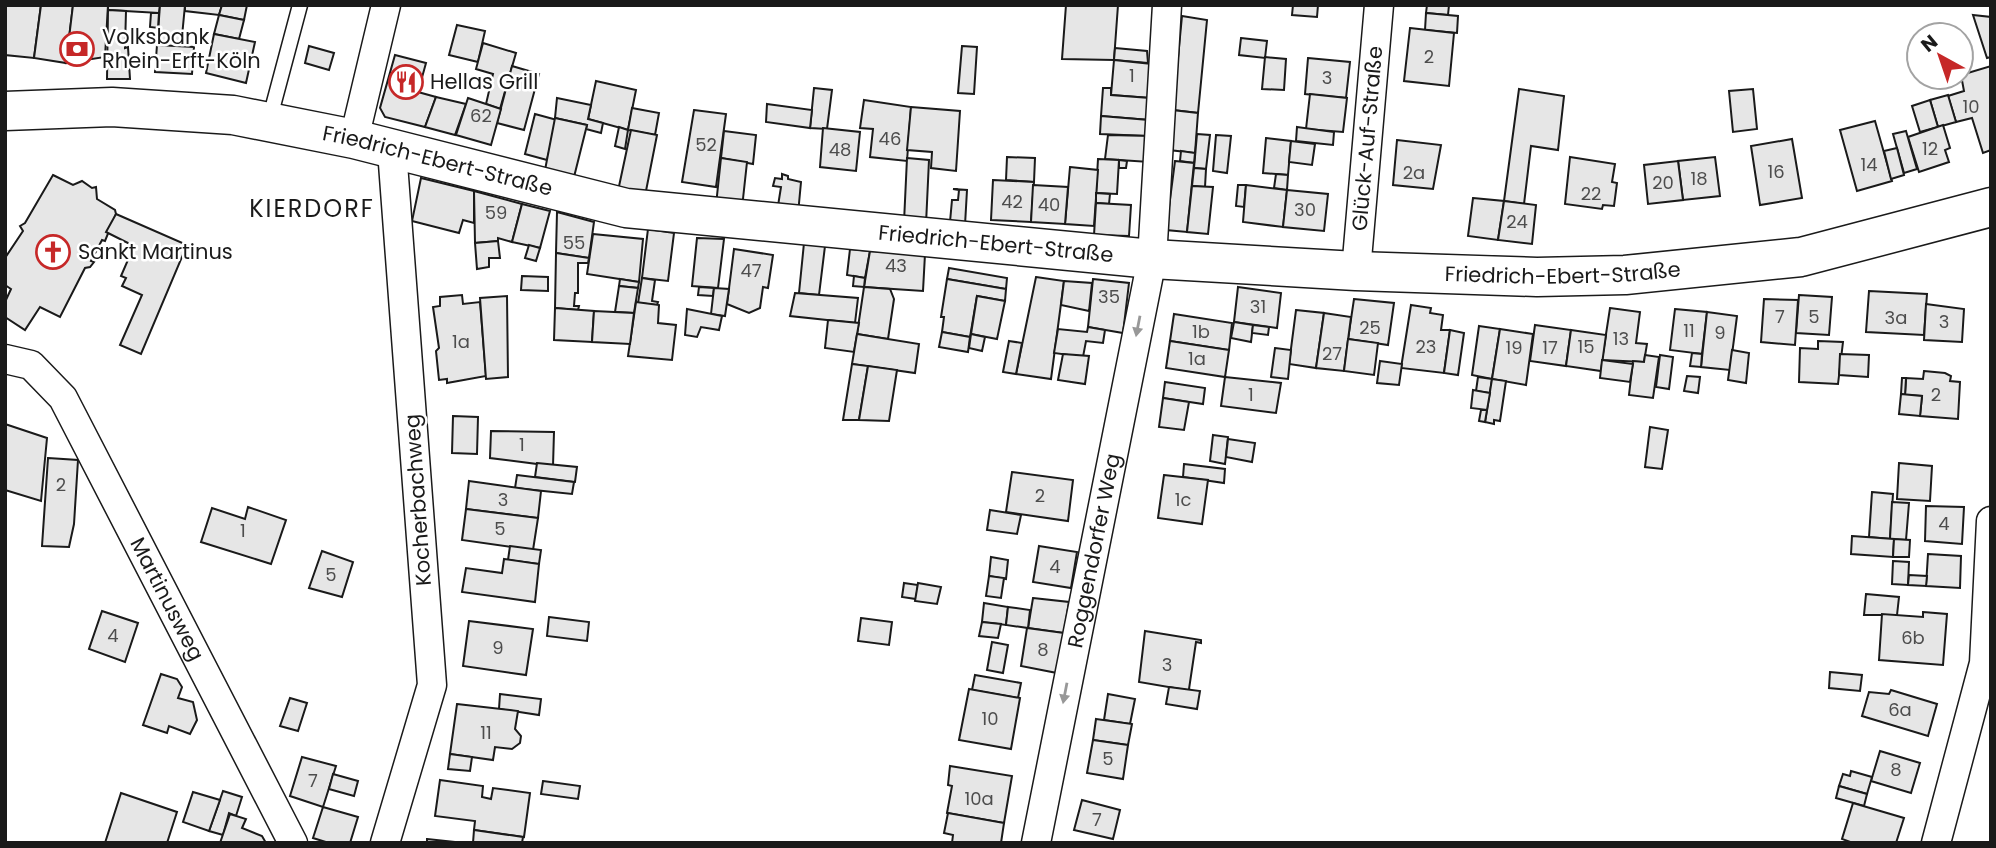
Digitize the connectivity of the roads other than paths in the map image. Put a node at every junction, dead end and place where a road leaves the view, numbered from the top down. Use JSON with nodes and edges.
{"nodes":[{"id":1,"x":300,"y":5,"type":"edge"},
{"id":2,"x":386,"y":5,"type":"edge"},
{"id":3,"x":1167,"y":5,"type":"edge"},
{"id":4,"x":1379,"y":5,"type":"edge"},
{"id":5,"x":5,"y":111,"type":"edge"},
{"id":6,"x":268,"y":122,"type":"junction"},
{"id":7,"x":354,"y":139,"type":"junction"},
{"id":8,"x":392,"y":150,"type":"junction"},
{"id":9,"x":1991,"y":207,"type":"edge"},
{"id":10,"x":1152,"y":259,"type":"junction"},
{"id":11,"x":1356,"y":271,"type":"junction"},
{"id":12,"x":18,"y":362,"type":"edge"},
{"id":13,"x":1991,"y":521,"type":"edge"},
{"id":14,"x":1988,"y":663,"type":"edge"},
{"id":15,"x":293,"y":843,"type":"edge"},
{"id":16,"x":385,"y":843,"type":"edge"},
{"id":17,"x":1036,"y":843,"type":"edge"},
{"id":18,"x":1936,"y":843,"type":"edge"}],
"edges":[{"from":1,"to":6,"type":"lane"},
{"from":2,"to":7,"type":"street"},
{"from":3,"to":10,"type":"street","name":"Roggendorfer Weg"},
{"from":4,"to":11,"type":"street","name":"Glück-Auf-Straße"},
{"from":5,"to":6,"type":"main road","name":"Friedrich-Ebert-Straße"},
{"from":6,"to":7,"type":"main road","name":"Friedrich-Ebert-Straße"},
{"from":7,"to":8,"type":"main road","name":"Friedrich-Ebert-Straße"},
{"from":8,"to":10,"type":"main road","name":"Friedrich-Ebert-Straße"},
{"from":8,"to":16,"type":"street","name":"Kocherbachweg"},
{"from":9,"to":11,"type":"main road","name":"Friedrich-Ebert-Straße"},
{"from":10,"to":11,"type":"main road","name":"Friedrich-Ebert-Straße"},
{"from":10,"to":17,"type":"street","name":"Roggendorfer Weg","one_way":true},
{"from":12,"to":15,"type":"street","name":"Martinusweg"},
{"from":13,"to":14,"type":"street"},
{"from":14,"to":18,"type":"street"}]}
